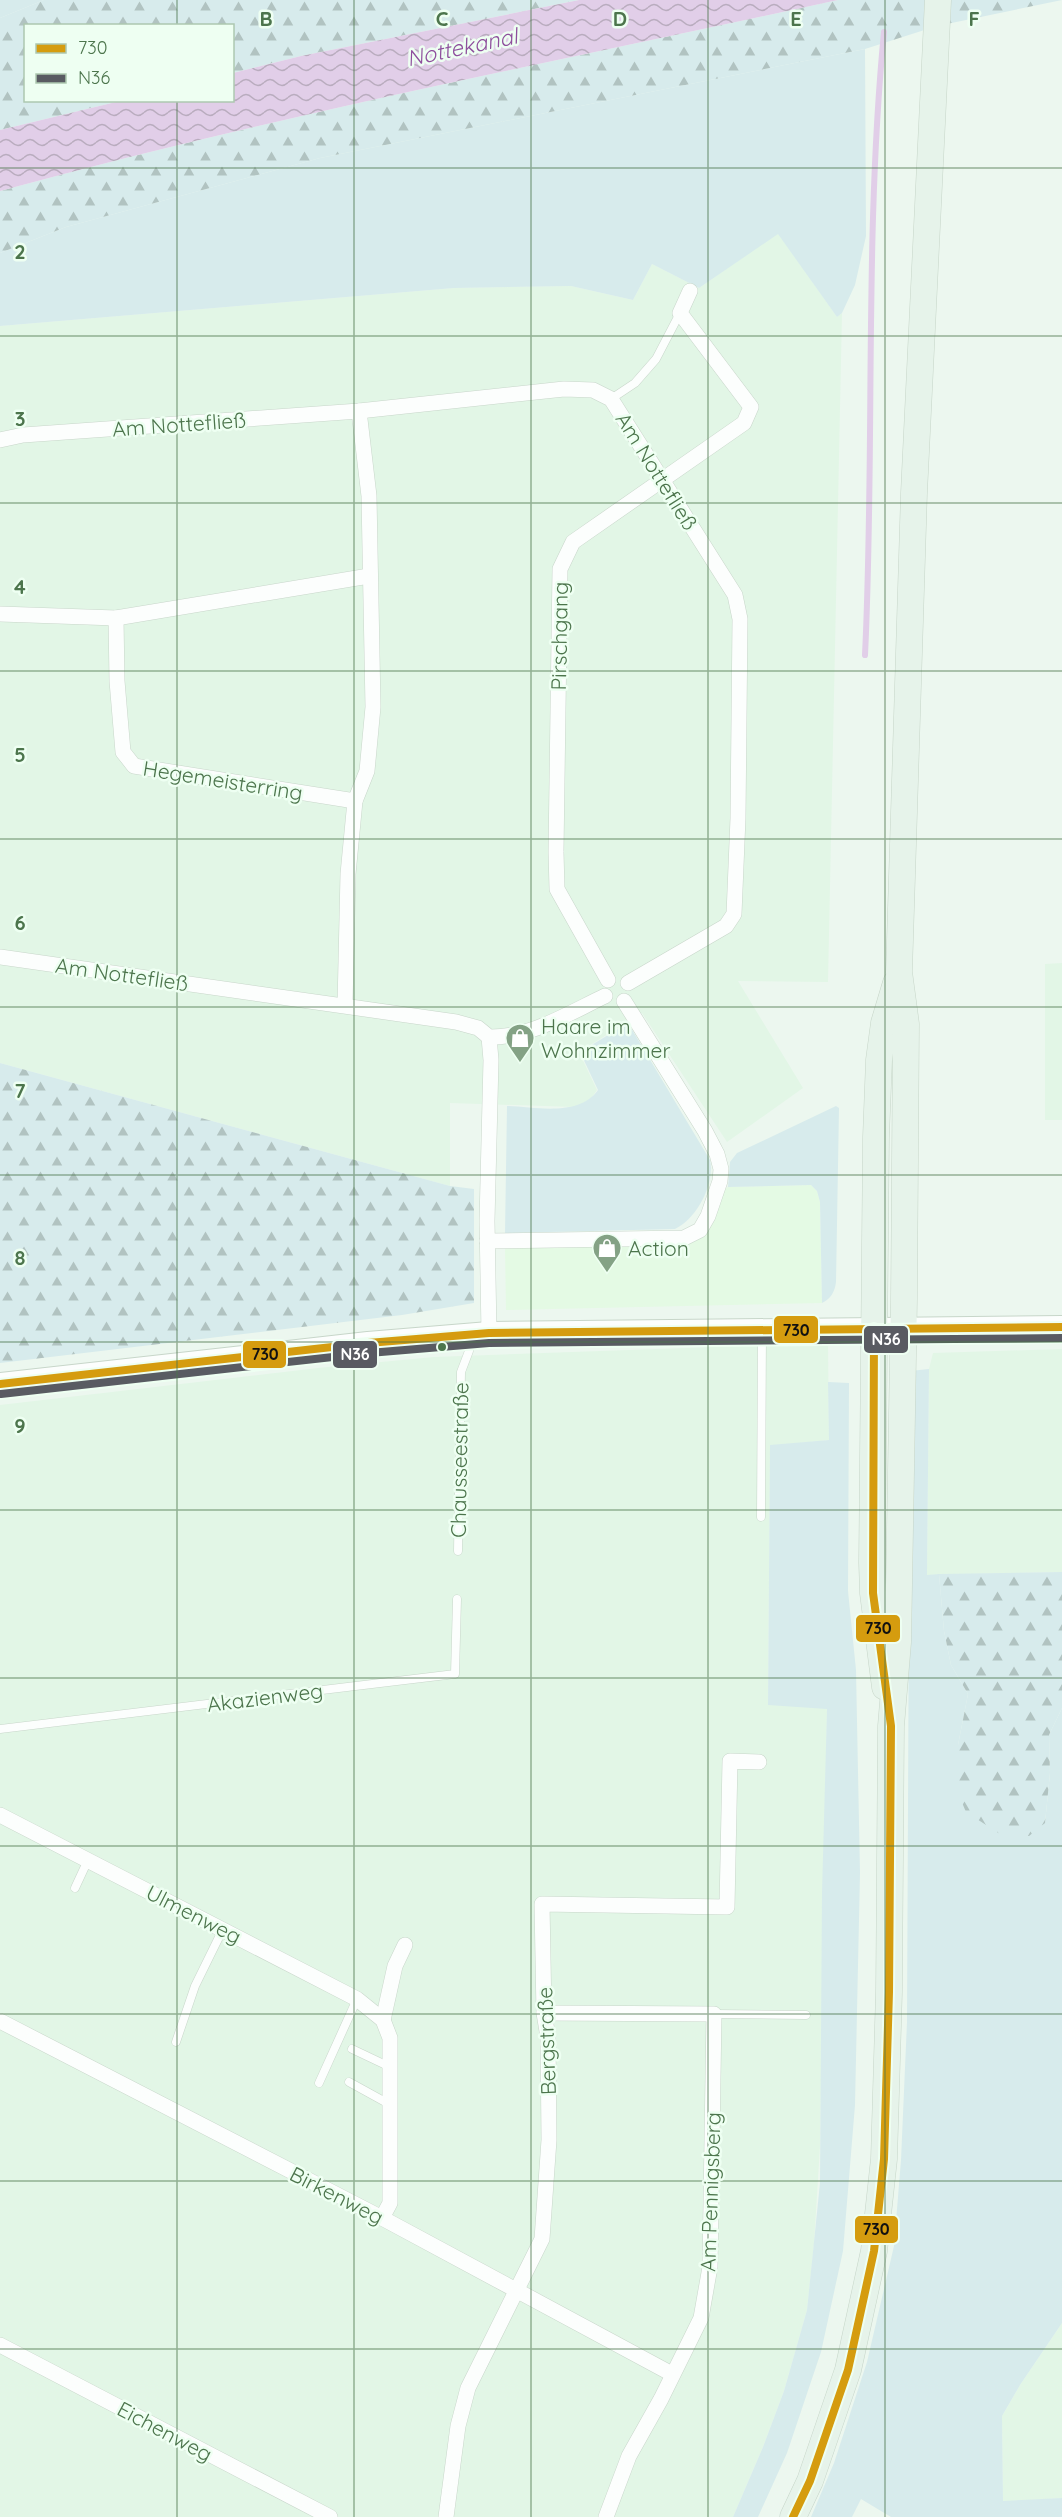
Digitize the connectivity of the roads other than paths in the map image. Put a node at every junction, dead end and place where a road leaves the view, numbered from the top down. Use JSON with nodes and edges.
{"nodes":[{"id":1,"x":938,"y":0,"type":"edge"},
{"id":2,"x":690,"y":291,"type":"dead end"},
{"id":3,"x":680,"y":313,"type":"junction"},
{"id":4,"x":611,"y":399,"type":"junction"},
{"id":5,"x":359,"y":411,"type":"junction"},
{"id":6,"x":0,"y":440,"type":"edge"},
{"id":7,"x":664,"y":480,"type":"junction"},
{"id":8,"x":369,"y":576,"type":"junction"},
{"id":9,"x":0,"y":614,"type":"edge"},
{"id":10,"x":116,"y":618,"type":"junction"},
{"id":11,"x":355,"y":801,"type":"junction"},
{"id":12,"x":0,"y":957,"type":"edge"},
{"id":13,"x":898,"y":972,"type":"junction"},
{"id":14,"x":608,"y":980,"type":"junction"},
{"id":15,"x":628,"y":983,"type":"junction"},
{"id":16,"x":605,"y":996,"type":"junction"},
{"id":17,"x":624,"y":1001,"type":"junction"},
{"id":18,"x":345,"y":1005,"type":"junction"},
{"id":19,"x":489,"y":1037,"type":"junction"},
{"id":20,"x":488,"y":1241,"type":"junction"},
{"id":21,"x":903,"y":1327,"type":"junction"},
{"id":22,"x":1062,"y":1327,"type":"edge"},
{"id":23,"x":874,"y":1328,"type":"junction"},
{"id":24,"x":762,"y":1330,"type":"junction"},
{"id":25,"x":479,"y":1334,"type":"junction"},
{"id":26,"x":0,"y":1384,"type":"edge"},
{"id":27,"x":761,"y":1517,"type":"dead end"},
{"id":28,"x":458,"y":1551,"type":"dead end"},
{"id":29,"x":457,"y":1599,"type":"dead end"},
{"id":30,"x":891,"y":1726,"type":"junction"},
{"id":31,"x":0,"y":1729,"type":"edge"},
{"id":32,"x":759,"y":1762,"type":"dead end"},
{"id":33,"x":0,"y":1815,"type":"edge"},
{"id":34,"x":88,"y":1860,"type":"junction"},
{"id":35,"x":75,"y":1888,"type":"dead end"},
{"id":36,"x":223,"y":1929,"type":"junction"},
{"id":37,"x":405,"y":1945,"type":"dead end"},
{"id":38,"x":357,"y":1999,"type":"junction"},
{"id":39,"x":544,"y":2013,"type":"junction"},
{"id":40,"x":714,"y":2014,"type":"junction"},
{"id":41,"x":806,"y":2015,"type":"dead end"},
{"id":42,"x":383,"y":2020,"type":"junction"},
{"id":43,"x":0,"y":2021,"type":"edge"},
{"id":44,"x":176,"y":2042,"type":"dead end"},
{"id":45,"x":352,"y":2049,"type":"dead end"},
{"id":46,"x":390,"y":2067,"type":"junction"},
{"id":47,"x":349,"y":2082,"type":"dead end"},
{"id":48,"x":318,"y":2083,"type":"dead end"},
{"id":49,"x":389,"y":2104,"type":"junction"},
{"id":50,"x":382,"y":2218,"type":"junction"},
{"id":51,"x":518,"y":2291,"type":"junction"},
{"id":52,"x":0,"y":2345,"type":"edge"},
{"id":53,"x":672,"y":2374,"type":"junction"},
{"id":54,"x":330,"y":2517,"type":"edge"},
{"id":55,"x":446,"y":2517,"type":"edge"},
{"id":56,"x":606,"y":2517,"type":"edge"},
{"id":57,"x":793,"y":2517,"type":"edge"}],
"edges":[{"from":1,"to":13,"type":"main road"},
{"from":2,"to":3,"type":"street"},
{"from":3,"to":4,"type":"lane"},
{"from":3,"to":7,"type":"street","name":"Pirschgang"},
{"from":4,"to":5,"type":"street","name":"Am Nottefließ"},
{"from":4,"to":7,"type":"street","name":"Am Nottefließ"},
{"from":5,"to":6,"type":"street","name":"Am Nottefließ"},
{"from":5,"to":8,"type":"street"},
{"from":7,"to":14,"type":"street","name":"Pirschgang"},
{"from":7,"to":15,"type":"street","name":"Am Nottefließ"},
{"from":8,"to":10,"type":"street"},
{"from":8,"to":11,"type":"street"},
{"from":9,"to":10,"type":"street"},
{"from":10,"to":11,"type":"street","name":"Hegemeisterring"},
{"from":11,"to":18,"type":"street"},
{"from":12,"to":18,"type":"street","name":"Am Nottefließ"},
{"from":13,"to":21,"type":"main road"},
{"from":13,"to":23,"type":"main road"},
{"from":14,"to":15,"type":"street"},
{"from":14,"to":16,"type":"street"},
{"from":15,"to":17,"type":"street"},
{"from":16,"to":17,"type":"street"},
{"from":16,"to":19,"type":"street"},
{"from":17,"to":20,"type":"street"},
{"from":18,"to":19,"type":"street","name":"Am Nottefließ"},
{"from":19,"to":20,"type":"street"},
{"from":20,"to":25,"type":"street"},
{"from":21,"to":22,"type":"main road"},
{"from":21,"to":23,"type":"main road"},
{"from":21,"to":30,"type":"main road"},
{"from":23,"to":24,"type":"main road"},
{"from":23,"to":30,"type":"main road"},
{"from":24,"to":25,"type":"main road"},
{"from":24,"to":27,"type":"lane"},
{"from":25,"to":26,"type":"main road"},
{"from":25,"to":28,"type":"lane","name":"Chausseestraße"},
{"from":29,"to":31,"type":"lane","name":"Akazienweg"},
{"from":30,"to":57,"type":"main road"},
{"from":32,"to":39,"type":"street","name":"Bergstraße"},
{"from":33,"to":34,"type":"street","name":"Ulmenweg"},
{"from":34,"to":35,"type":"lane"},
{"from":34,"to":36,"type":"street","name":"Ulmenweg"},
{"from":36,"to":38,"type":"street","name":"Ulmenweg"},
{"from":36,"to":44,"type":"lane"},
{"from":37,"to":42,"type":"street"},
{"from":38,"to":42,"type":"street","name":"Ulmenweg"},
{"from":38,"to":48,"type":"lane"},
{"from":39,"to":40,"type":"street"},
{"from":39,"to":51,"type":"street","name":"Bergstraße"},
{"from":40,"to":41,"type":"lane"},
{"from":40,"to":53,"type":"street","name":"Am Pennigsberg"},
{"from":42,"to":46,"type":"street"},
{"from":43,"to":50,"type":"street","name":"Birkenweg"},
{"from":45,"to":46,"type":"lane"},
{"from":46,"to":49,"type":"street"},
{"from":47,"to":49,"type":"lane"},
{"from":49,"to":50,"type":"street"},
{"from":50,"to":51,"type":"street","name":"Birkenweg"},
{"from":51,"to":53,"type":"street","name":"Birkenweg"},
{"from":51,"to":55,"type":"street","name":"Bergstraße"},
{"from":52,"to":54,"type":"street","name":"Eichenweg"},
{"from":53,"to":56,"type":"street","name":"Am Pennigsberg"}]}
